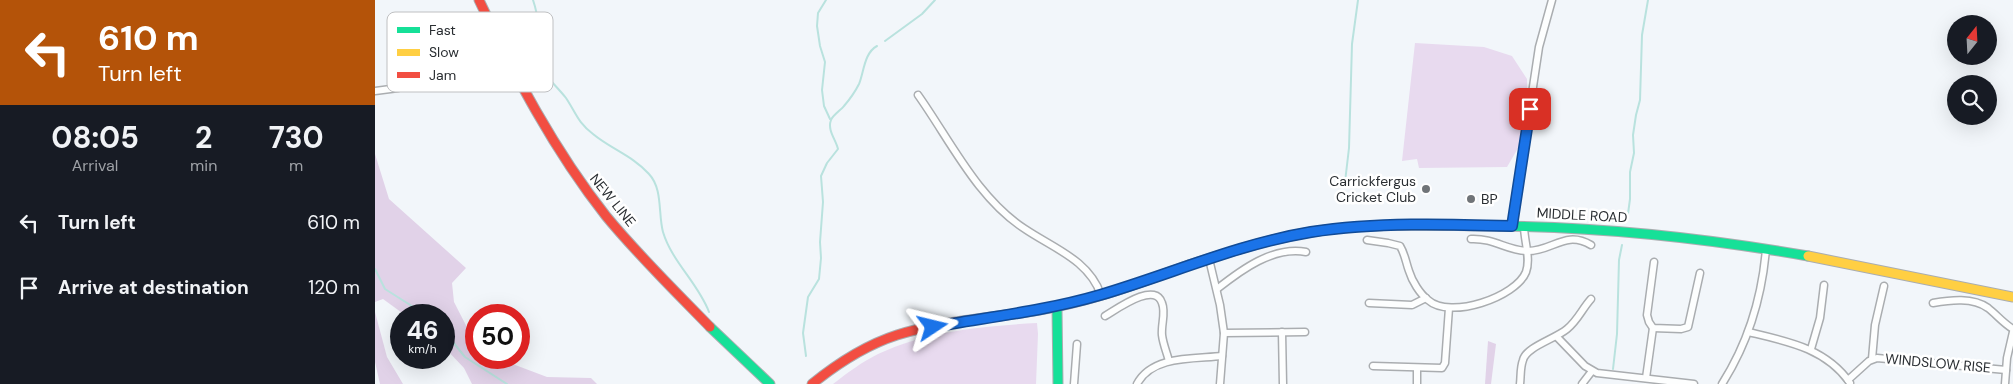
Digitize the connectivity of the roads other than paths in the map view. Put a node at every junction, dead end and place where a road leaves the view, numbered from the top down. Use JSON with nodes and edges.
{"nodes":[{"id":1,"x":479,"y":0,"type":"edge"},
{"id":2,"x":1552,"y":0,"type":"edge"},
{"id":3,"x":485,"y":12,"type":"edge"},
{"id":4,"x":524,"y":92,"type":"edge"},
{"id":5,"x":918,"y":95,"type":"dead end"},
{"id":6,"x":1512,"y":226,"type":"junction"},
{"id":7,"x":1524,"y":226,"type":"junction"},
{"id":8,"x":1367,"y":240,"type":"dead end"},
{"id":9,"x":1471,"y":240,"type":"dead end"},
{"id":10,"x":1591,"y":245,"type":"dead end"},
{"id":11,"x":1766,"y":248,"type":"junction"},
{"id":12,"x":1526,"y":251,"type":"junction"},
{"id":13,"x":1306,"y":252,"type":"dead end"},
{"id":14,"x":1209,"y":259,"type":"junction"},
{"id":15,"x":1653,"y":262,"type":"dead end"},
{"id":16,"x":1701,"y":272,"type":"dead end"},
{"id":17,"x":1824,"y":285,"type":"dead end"},
{"id":18,"x":1884,"y":286,"type":"dead end"},
{"id":19,"x":1217,"y":289,"type":"junction"},
{"id":20,"x":1101,"y":295,"type":"junction"},
{"id":21,"x":2013,"y":297,"type":"edge"},
{"id":22,"x":1426,"y":298,"type":"junction"},
{"id":23,"x":1591,"y":299,"type":"dead end"},
{"id":24,"x":1369,"y":303,"type":"dead end"},
{"id":25,"x":1933,"y":303,"type":"dead end"},
{"id":26,"x":1057,"y":307,"type":"junction"},
{"id":27,"x":1449,"y":308,"type":"junction"},
{"id":28,"x":1105,"y":316,"type":"dead end"},
{"id":29,"x":1653,"y":328,"type":"junction"},
{"id":30,"x":2013,"y":331,"type":"edge"},
{"id":31,"x":1282,"y":332,"type":"junction"},
{"id":32,"x":1305,"y":332,"type":"dead end"},
{"id":33,"x":1748,"y":332,"type":"junction"},
{"id":34,"x":1224,"y":333,"type":"junction"},
{"id":35,"x":1557,"y":337,"type":"junction"},
{"id":36,"x":1077,"y":344,"type":"dead end"},
{"id":37,"x":1811,"y":349,"type":"junction"},
{"id":38,"x":1222,"y":356,"type":"junction"},
{"id":39,"x":1873,"y":359,"type":"junction"},
{"id":40,"x":1169,"y":361,"type":"junction"},
{"id":41,"x":1373,"y":366,"type":"dead end"},
{"id":42,"x":1417,"y":368,"type":"junction"},
{"id":43,"x":2006,"y":370,"type":"junction"},
{"id":44,"x":1592,"y":371,"type":"junction"},
{"id":45,"x":1646,"y":378,"type":"junction"},
{"id":46,"x":1849,"y":382,"type":"edge"},
{"id":47,"x":770,"y":384,"type":"edge"},
{"id":48,"x":812,"y":384,"type":"edge"},
{"id":49,"x":1058,"y":384,"type":"edge"},
{"id":50,"x":1074,"y":384,"type":"edge"},
{"id":51,"x":1137,"y":384,"type":"edge"},
{"id":52,"x":1220,"y":384,"type":"edge"},
{"id":53,"x":1283,"y":384,"type":"edge"},
{"id":54,"x":1417,"y":384,"type":"edge"},
{"id":55,"x":1520,"y":384,"type":"edge"},
{"id":56,"x":1582,"y":384,"type":"edge"},
{"id":57,"x":1694,"y":384,"type":"edge"},
{"id":58,"x":1722,"y":384,"type":"edge"},
{"id":59,"x":2005,"y":384,"type":"edge"}],
"edges":[{"from":1,"to":3,"type":"main road","name":"NEW LINE"},
{"from":2,"to":6,"type":"street"},
{"from":4,"to":47,"type":"main road","name":"NEW LINE"},
{"from":5,"to":20,"type":"street"},
{"from":6,"to":7,"type":"main road","name":"MIDDLE ROAD"},
{"from":6,"to":14,"type":"main road","name":"MIDDLE ROAD"},
{"from":7,"to":11,"type":"main road","name":"MIDDLE ROAD"},
{"from":7,"to":12,"type":"street"},
{"from":8,"to":22,"type":"street"},
{"from":9,"to":12,"type":"street"},
{"from":10,"to":12,"type":"street"},
{"from":11,"to":21,"type":"main road","name":"MIDDLE ROAD"},
{"from":11,"to":33,"type":"street"},
{"from":12,"to":27,"type":"street"},
{"from":13,"to":19,"type":"street"},
{"from":14,"to":19,"type":"street"},
{"from":14,"to":20,"type":"main road","name":"MIDDLE ROAD"},
{"from":15,"to":29,"type":"street"},
{"from":16,"to":29,"type":"street"},
{"from":17,"to":37,"type":"street"},
{"from":18,"to":39,"type":"street"},
{"from":19,"to":34,"type":"street"},
{"from":20,"to":26,"type":"main road","name":"MIDDLE ROAD"},
{"from":22,"to":24,"type":"street"},
{"from":22,"to":27,"type":"street"},
{"from":23,"to":35,"type":"street"},
{"from":25,"to":30,"type":"street"},
{"from":26,"to":48,"type":"main road","name":"MIDDLE ROAD"},
{"from":26,"to":49,"type":"main road"},
{"from":27,"to":42,"type":"street"},
{"from":28,"to":40,"type":"street"},
{"from":29,"to":45,"type":"street"},
{"from":30,"to":43,"type":"street"},
{"from":31,"to":32,"type":"street"},
{"from":31,"to":34,"type":"street"},
{"from":31,"to":53,"type":"street"},
{"from":33,"to":37,"type":"street"},
{"from":33,"to":58,"type":"street"},
{"from":34,"to":38,"type":"street"},
{"from":35,"to":44,"type":"street"},
{"from":35,"to":55,"type":"street"},
{"from":36,"to":50,"type":"street"},
{"from":37,"to":46,"type":"street"},
{"from":38,"to":40,"type":"street"},
{"from":38,"to":52,"type":"street"},
{"from":39,"to":43,"type":"street","name":"WINDSLOW RISE"},
{"from":39,"to":46,"type":"street","name":"WINDSLOW RISE"},
{"from":40,"to":51,"type":"street"},
{"from":41,"to":42,"type":"street"},
{"from":42,"to":54,"type":"street"},
{"from":43,"to":59,"type":"street"},
{"from":44,"to":45,"type":"street"},
{"from":44,"to":56,"type":"street"},
{"from":45,"to":57,"type":"street"}]}
